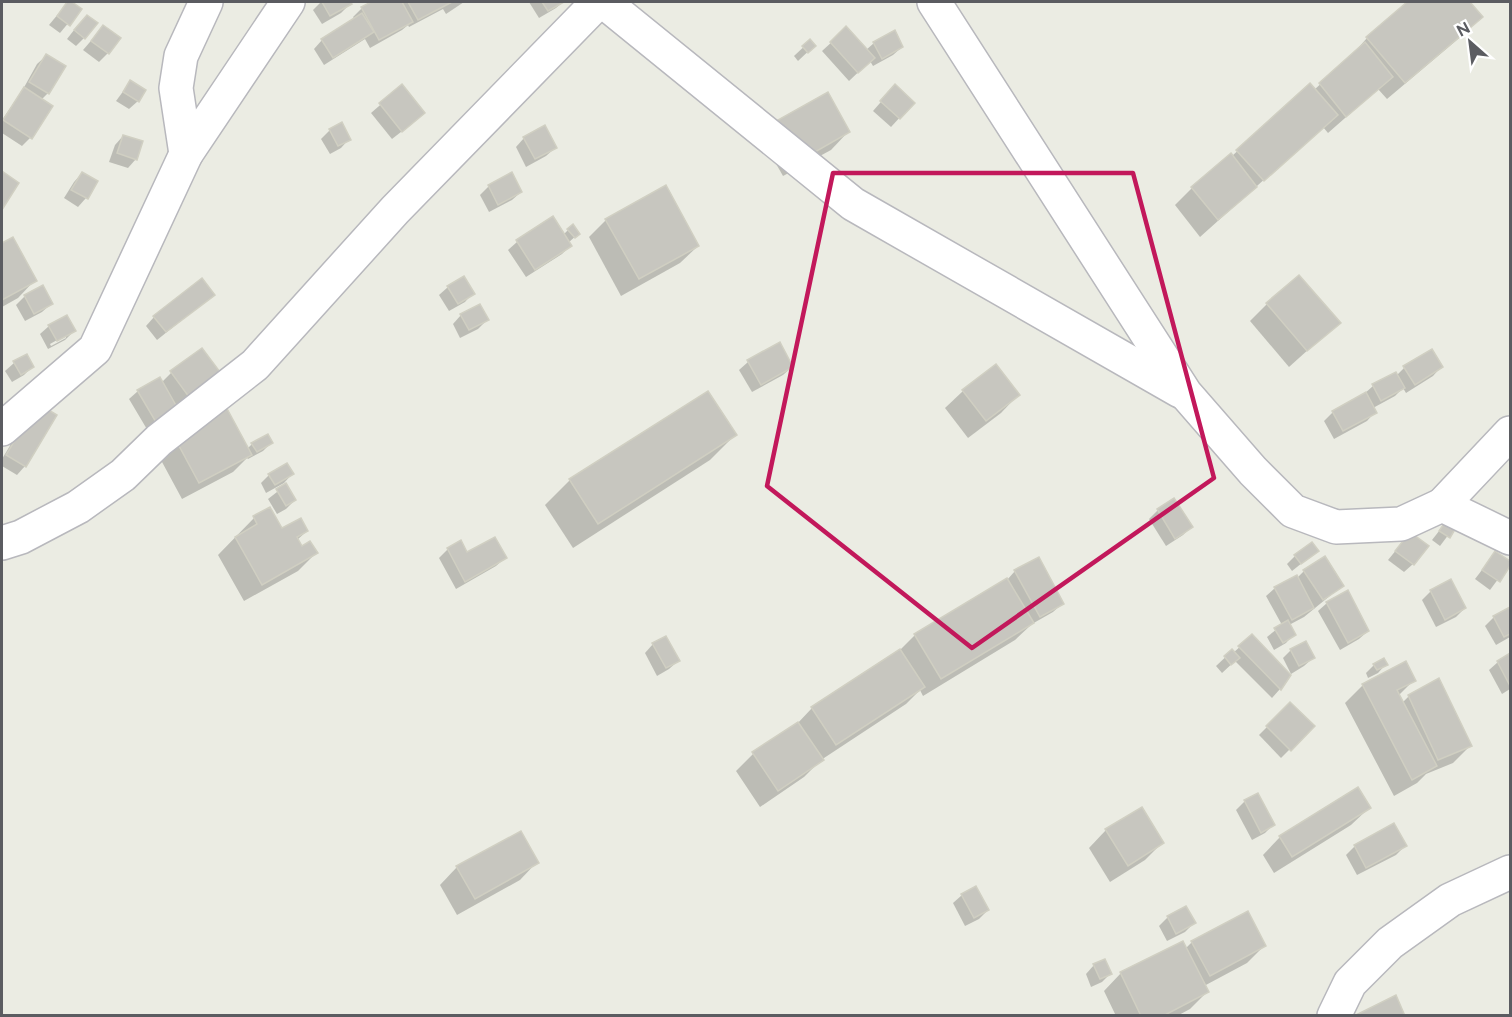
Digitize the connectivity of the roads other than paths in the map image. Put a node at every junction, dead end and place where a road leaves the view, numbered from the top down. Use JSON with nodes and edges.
{"nodes":[{"id":1,"x":206,"y":2,"type":"edge"},
{"id":2,"x":288,"y":2,"type":"edge"},
{"id":3,"x":598,"y":2,"type":"edge"},
{"id":4,"x":604,"y":2,"type":"edge"},
{"id":5,"x":934,"y":2,"type":"edge"},
{"id":6,"x":186,"y":154,"type":"junction"},
{"id":7,"x":1185,"y":393,"type":"junction"},
{"id":8,"x":2,"y":429,"type":"edge"},
{"id":9,"x":1510,"y":433,"type":"edge"},
{"id":10,"x":1442,"y":505,"type":"junction"},
{"id":11,"x":1510,"y":538,"type":"edge"},
{"id":12,"x":2,"y":543,"type":"edge"},
{"id":13,"x":1510,"y":872,"type":"edge"},
{"id":14,"x":1334,"y":1016,"type":"edge"}],
"edges":[{"from":1,"to":6,"type":"street"},
{"from":2,"to":6,"type":"street"},
{"from":3,"to":12,"type":"street"},
{"from":4,"to":7,"type":"street"},
{"from":5,"to":7,"type":"street"},
{"from":6,"to":8,"type":"street"},
{"from":7,"to":10,"type":"street"},
{"from":9,"to":10,"type":"street"},
{"from":10,"to":11,"type":"street"},
{"from":13,"to":14,"type":"street"}]}
